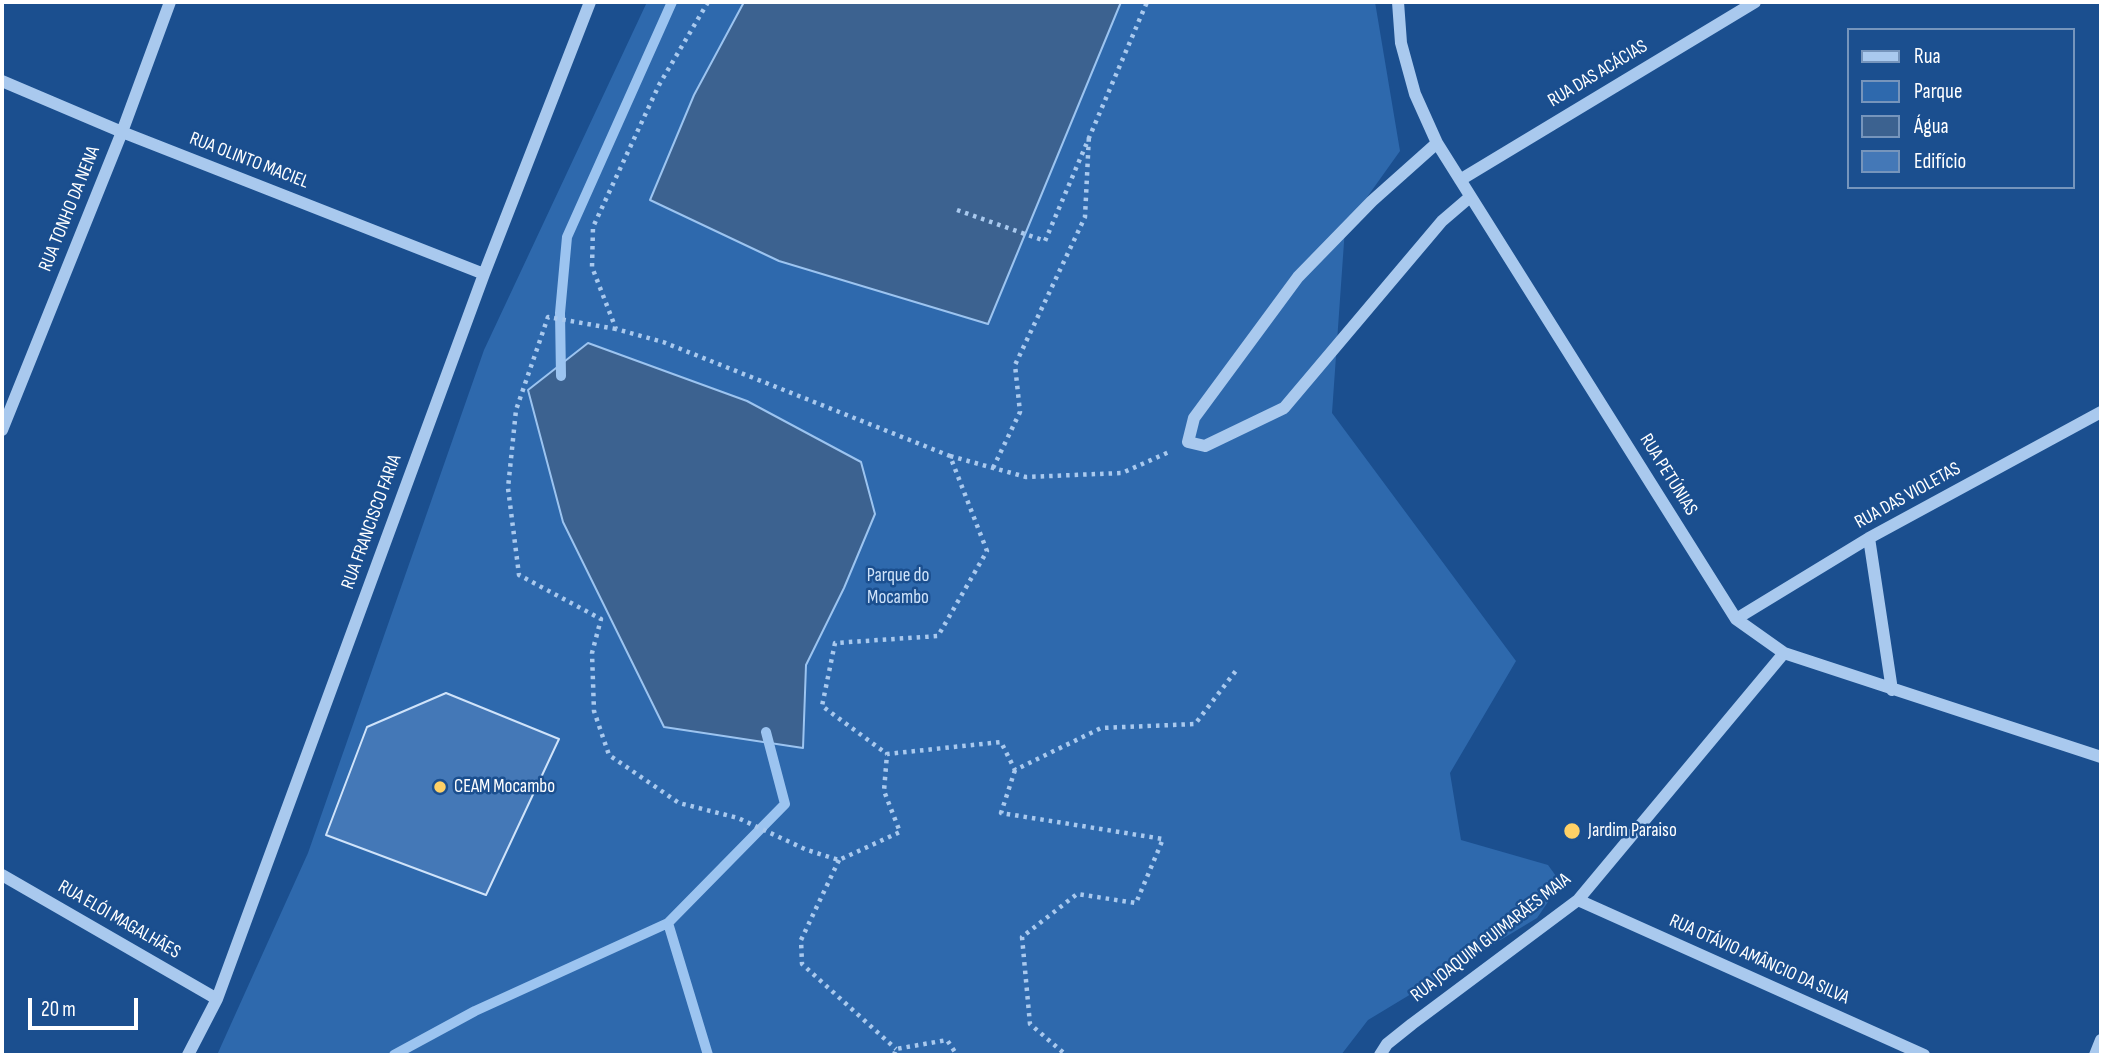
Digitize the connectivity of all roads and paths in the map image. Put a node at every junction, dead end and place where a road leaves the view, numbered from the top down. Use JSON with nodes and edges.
{"nodes":[{"id":1,"x":170,"y":2,"type":"edge"},
{"id":2,"x":590,"y":2,"type":"edge"},
{"id":3,"x":708,"y":2,"type":"edge"},
{"id":4,"x":1147,"y":2,"type":"edge"},
{"id":5,"x":1398,"y":2,"type":"edge"},
{"id":6,"x":1755,"y":2,"type":"edge"},
{"id":7,"x":2,"y":81,"type":"edge"},
{"id":8,"x":122,"y":132,"type":"junction"},
{"id":9,"x":1089,"y":135,"type":"junction"},
{"id":10,"x":1437,"y":143,"type":"junction"},
{"id":11,"x":1460,"y":180,"type":"junction"},
{"id":12,"x":1470,"y":197,"type":"junction"},
{"id":13,"x":957,"y":210,"type":"dead end"},
{"id":14,"x":484,"y":274,"type":"junction"},
{"id":15,"x":616,"y":329,"type":"junction"},
{"id":16,"x":2101,"y":412,"type":"edge"},
{"id":17,"x":2,"y":430,"type":"edge"},
{"id":18,"x":1188,"y":442,"type":"junction"},
{"id":19,"x":950,"y":456,"type":"junction"},
{"id":20,"x":993,"y":468,"type":"junction"},
{"id":21,"x":1869,"y":538,"type":"junction"},
{"id":22,"x":1736,"y":619,"type":"junction"},
{"id":23,"x":1784,"y":653,"type":"junction"},
{"id":24,"x":1238,"y":668,"type":"dead end"},
{"id":25,"x":1892,"y":690,"type":"junction"},
{"id":26,"x":887,"y":754,"type":"junction"},
{"id":27,"x":2101,"y":757,"type":"edge"},
{"id":28,"x":1015,"y":770,"type":"junction"},
{"id":29,"x":839,"y":860,"type":"junction"},
{"id":30,"x":2,"y":874,"type":"edge"},
{"id":31,"x":1578,"y":900,"type":"junction"},
{"id":32,"x":218,"y":999,"type":"junction"},
{"id":33,"x":2101,"y":1040,"type":"edge"},
{"id":34,"x":895,"y":1052,"type":"edge"},
{"id":35,"x":188,"y":1055,"type":"edge"},
{"id":36,"x":957,"y":1055,"type":"edge"},
{"id":37,"x":1066,"y":1055,"type":"edge"},
{"id":38,"x":1380,"y":1055,"type":"edge"},
{"id":39,"x":1924,"y":1055,"type":"edge"},
{"id":40,"x":2095,"y":1055,"type":"edge"}],
"edges":[{"from":1,"to":8,"type":"street","name":"RUA TONHO DA NENA"},
{"from":2,"to":14,"type":"street","name":"RUA FRANCISCO FARIA"},
{"from":3,"to":15,"type":"path"},
{"from":4,"to":9,"type":"path"},
{"from":5,"to":10,"type":"street","name":"RUA PETÚNIAS"},
{"from":6,"to":11,"type":"street","name":"RUA DAS ACÁCIAS"},
{"from":7,"to":8,"type":"street","name":"RUA OLINTO MACIEL"},
{"from":8,"to":14,"type":"street","name":"RUA OLINTO MACIEL"},
{"from":8,"to":17,"type":"street","name":"RUA TONHO DA NENA"},
{"from":9,"to":13,"type":"path"},
{"from":9,"to":20,"type":"path"},
{"from":10,"to":11,"type":"street","name":"RUA PETÚNIAS"},
{"from":10,"to":18,"type":"street"},
{"from":11,"to":12,"type":"street","name":"RUA PETÚNIAS"},
{"from":12,"to":18,"type":"street"},
{"from":12,"to":22,"type":"street","name":"RUA PETÚNIAS"},
{"from":14,"to":32,"type":"street","name":"RUA FRANCISCO FARIA"},
{"from":15,"to":19,"type":"path"},
{"from":15,"to":29,"type":"path"},
{"from":16,"to":21,"type":"street","name":"RUA DAS VIOLETAS"},
{"from":18,"to":20,"type":"path"},
{"from":19,"to":20,"type":"path"},
{"from":19,"to":26,"type":"path"},
{"from":21,"to":22,"type":"street","name":"RUA DAS VIOLETAS"},
{"from":21,"to":25,"type":"street"},
{"from":22,"to":23,"type":"street","name":"RUA PETÚNIAS"},
{"from":23,"to":25,"type":"street","name":"RUA PETÚNIAS"},
{"from":23,"to":31,"type":"street","name":"RUA JOAQUIM GUIMARÃES MAIA"},
{"from":24,"to":28,"type":"path"},
{"from":25,"to":27,"type":"street","name":"RUA PETÚNIAS"},
{"from":26,"to":28,"type":"path"},
{"from":26,"to":29,"type":"path"},
{"from":28,"to":37,"type":"path"},
{"from":29,"to":34,"type":"path"},
{"from":30,"to":32,"type":"street","name":"RUA ELÓI MAGALHÃES"},
{"from":31,"to":38,"type":"street","name":"RUA JOAQUIM GUIMARÃES MAIA"},
{"from":31,"to":39,"type":"street","name":"RUA OTÁVIO AMÂNCIO DA SILVA"},
{"from":32,"to":35,"type":"street","name":"RUA FRANCISCO FARIA"},
{"from":33,"to":40,"type":"street"},
{"from":34,"to":36,"type":"path"}]}
